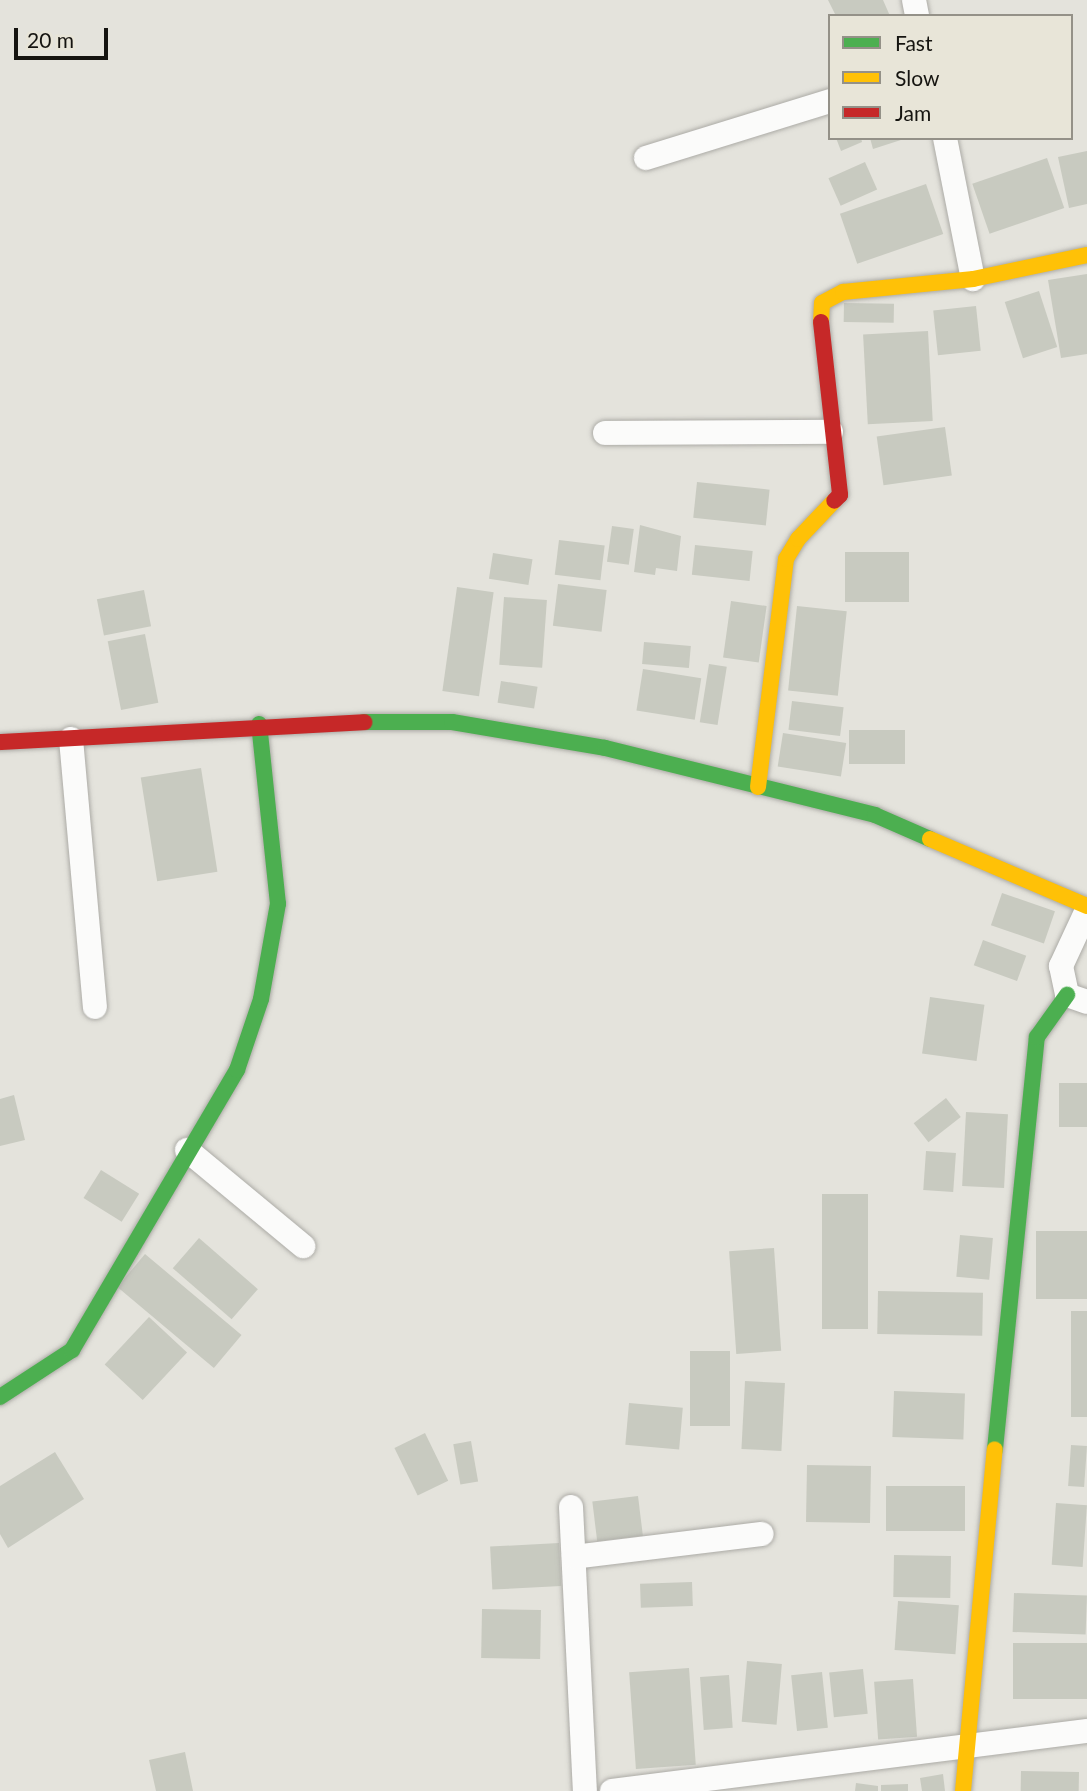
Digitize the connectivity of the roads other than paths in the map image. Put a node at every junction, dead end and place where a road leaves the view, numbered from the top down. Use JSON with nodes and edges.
{"nodes":[{"id":1,"x":828,"y":102,"type":"edge"},
{"id":2,"x":945,"y":140,"type":"edge"},
{"id":3,"x":646,"y":158,"type":"dead end"},
{"id":4,"x":1087,"y":255,"type":"edge"},
{"id":5,"x":973,"y":279,"type":"junction"},
{"id":6,"x":831,"y":432,"type":"junction"},
{"id":7,"x":605,"y":433,"type":"dead end"},
{"id":8,"x":259,"y":723,"type":"junction"},
{"id":9,"x":71,"y":739,"type":"junction"},
{"id":10,"x":0,"y":742,"type":"edge"},
{"id":11,"x":758,"y":787,"type":"junction"},
{"id":12,"x":1087,"y":908,"type":"edge"},
{"id":13,"x":1077,"y":999,"type":"edge"},
{"id":14,"x":95,"y":1007,"type":"dead end"},
{"id":15,"x":187,"y":1150,"type":"junction"},
{"id":16,"x":303,"y":1246,"type":"dead end"},
{"id":17,"x":0,"y":1397,"type":"edge"},
{"id":18,"x":571,"y":1507,"type":"dead end"},
{"id":19,"x":762,"y":1534,"type":"dead end"},
{"id":20,"x":574,"y":1557,"type":"junction"},
{"id":21,"x":1087,"y":1731,"type":"edge"},
{"id":22,"x":966,"y":1749,"type":"junction"},
{"id":23,"x":585,"y":1791,"type":"edge"},
{"id":24,"x":612,"y":1791,"type":"edge"},
{"id":25,"x":963,"y":1791,"type":"edge"}],
"edges":[{"from":1,"to":3,"type":"street"},
{"from":2,"to":5,"type":"street"},
{"from":4,"to":5,"type":"street"},
{"from":5,"to":6,"type":"street"},
{"from":6,"to":7,"type":"street"},
{"from":6,"to":11,"type":"street"},
{"from":8,"to":9,"type":"street"},
{"from":8,"to":11,"type":"street"},
{"from":8,"to":15,"type":"street"},
{"from":9,"to":10,"type":"street"},
{"from":9,"to":14,"type":"street"},
{"from":11,"to":12,"type":"street"},
{"from":12,"to":13,"type":"street"},
{"from":13,"to":22,"type":"street"},
{"from":15,"to":16,"type":"street"},
{"from":15,"to":17,"type":"street"},
{"from":18,"to":20,"type":"street"},
{"from":19,"to":20,"type":"street"},
{"from":20,"to":23,"type":"street"},
{"from":21,"to":22,"type":"street"},
{"from":22,"to":24,"type":"street"},
{"from":22,"to":25,"type":"street"}]}
